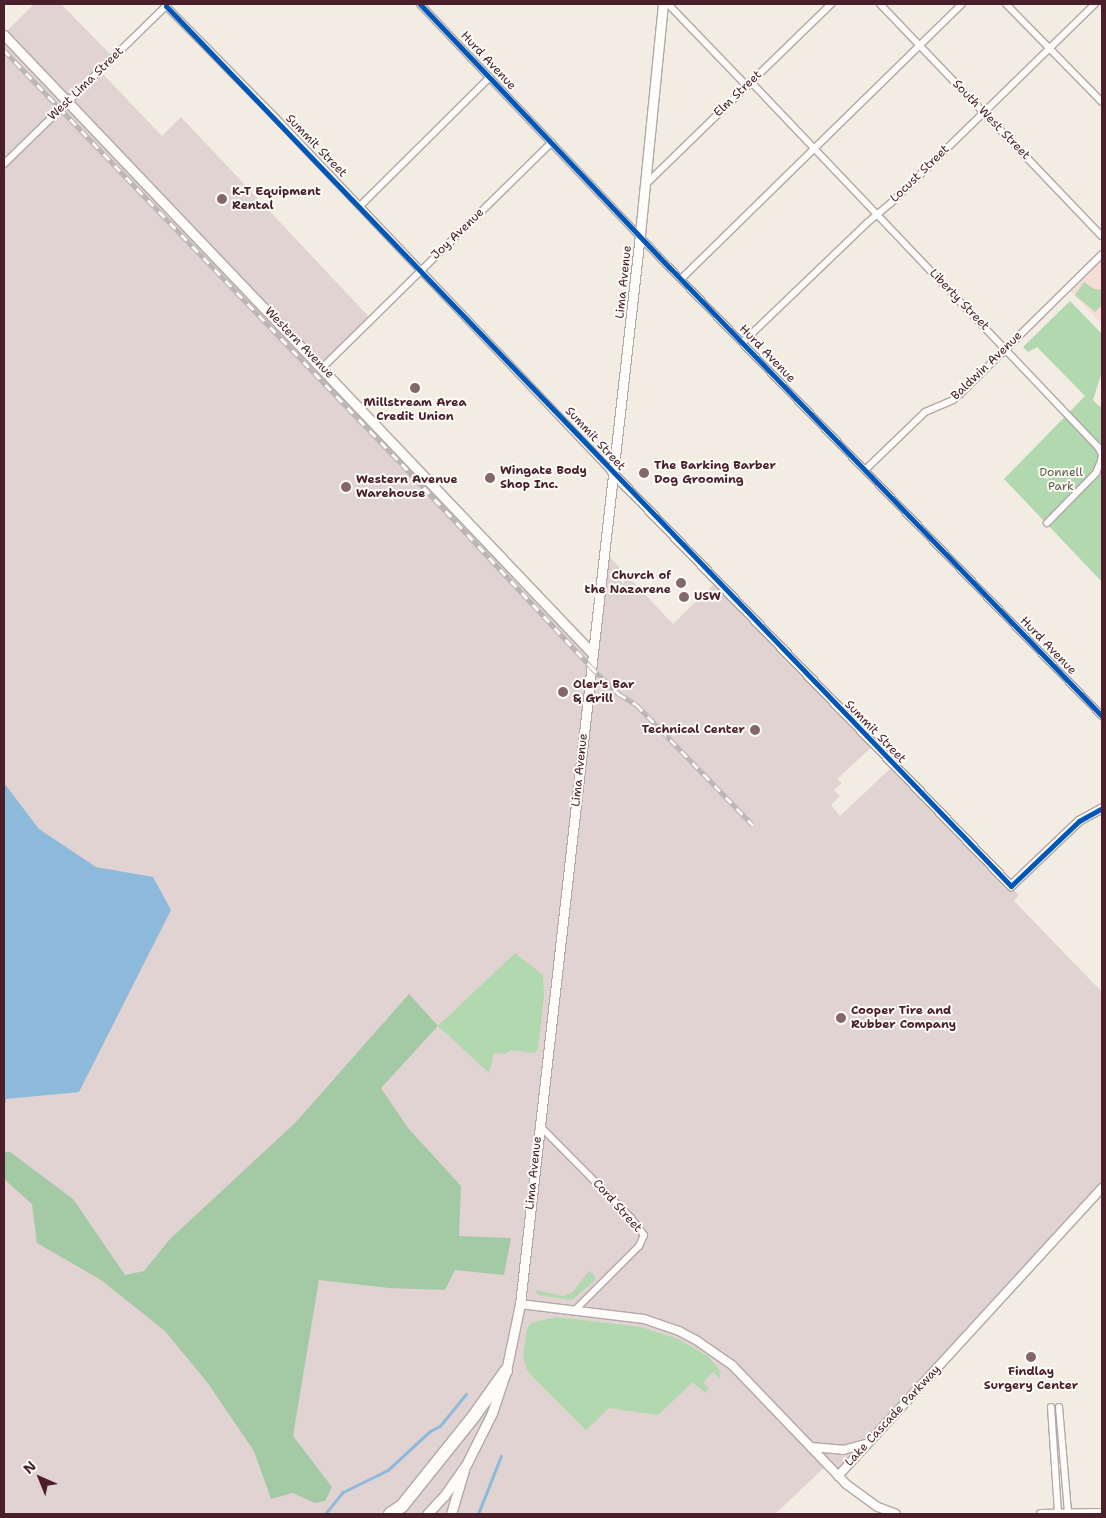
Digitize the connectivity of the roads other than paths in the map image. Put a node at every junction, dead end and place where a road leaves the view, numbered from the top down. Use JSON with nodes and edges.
{"nodes":[{"id":1,"x":420,"y":4,"type":"edge"},
{"id":2,"x":663,"y":4,"type":"edge"},
{"id":3,"x":668,"y":4,"type":"edge"},
{"id":4,"x":831,"y":4,"type":"edge"},
{"id":5,"x":880,"y":4,"type":"edge"},
{"id":6,"x":962,"y":4,"type":"edge"},
{"id":7,"x":1006,"y":4,"type":"edge"},
{"id":8,"x":1095,"y":4,"type":"edge"},
{"id":9,"x":167,"y":5,"type":"edge"},
{"id":10,"x":4,"y":35,"type":"edge"},
{"id":11,"x":919,"y":45,"type":"junction"},
{"id":12,"x":1050,"y":48,"type":"junction"},
{"id":13,"x":490,"y":77,"type":"junction"},
{"id":14,"x":749,"y":84,"type":"junction"},
{"id":15,"x":68,"y":102,"type":"junction"},
{"id":16,"x":1102,"y":102,"type":"edge"},
{"id":17,"x":984,"y":113,"type":"junction"},
{"id":18,"x":552,"y":142,"type":"junction"},
{"id":19,"x":815,"y":148,"type":"junction"},
{"id":20,"x":4,"y":164,"type":"edge"},
{"id":21,"x":645,"y":185,"type":"junction"},
{"id":22,"x":360,"y":206,"type":"junction"},
{"id":23,"x":877,"y":214,"type":"junction"},
{"id":24,"x":640,"y":234,"type":"junction"},
{"id":25,"x":1102,"y":236,"type":"edge"},
{"id":26,"x":1102,"y":254,"type":"edge"},
{"id":27,"x":420,"y":271,"type":"junction"},
{"id":28,"x":681,"y":279,"type":"junction"},
{"id":29,"x":743,"y":342,"type":"junction"},
{"id":30,"x":1006,"y":348,"type":"junction"},
{"id":31,"x":322,"y":368,"type":"junction"},
{"id":32,"x":865,"y":470,"type":"junction"},
{"id":33,"x":612,"y":472,"type":"junction"},
{"id":34,"x":1047,"y":523,"type":"dead end"},
{"id":35,"x":592,"y":653,"type":"junction"},
{"id":36,"x":1102,"y":716,"type":"edge"},
{"id":37,"x":1102,"y":808,"type":"edge"},
{"id":38,"x":540,"y":1125,"type":"junction"},
{"id":39,"x":1102,"y":1188,"type":"edge"},
{"id":40,"x":520,"y":1304,"type":"junction"},
{"id":41,"x":575,"y":1310,"type":"junction"},
{"id":42,"x":506,"y":1371,"type":"junction"},
{"id":43,"x":1050,"y":1407,"type":"dead end"},
{"id":44,"x":1059,"y":1408,"type":"dead end"},
{"id":45,"x":868,"y":1443,"type":"junction"},
{"id":46,"x":810,"y":1447,"type":"junction"},
{"id":47,"x":466,"y":1465,"type":"junction"},
{"id":48,"x":838,"y":1476,"type":"junction"},
{"id":49,"x":1058,"y":1513,"type":"edge"},
{"id":50,"x":1068,"y":1513,"type":"junction"},
{"id":51,"x":1102,"y":1513,"type":"edge"},
{"id":52,"x":392,"y":1514,"type":"edge"},
{"id":53,"x":406,"y":1514,"type":"edge"},
{"id":54,"x":427,"y":1514,"type":"edge"},
{"id":55,"x":451,"y":1514,"type":"edge"},
{"id":56,"x":896,"y":1514,"type":"edge"},
{"id":57,"x":1041,"y":1514,"type":"edge"}],
"edges":[{"from":1,"to":13,"type":"street","name":"Hurd Avenue"},
{"from":2,"to":21,"type":"main road","name":"Lima Avenue"},
{"from":3,"to":14,"type":"street","name":"Liberty Street"},
{"from":4,"to":14,"type":"street","name":"Elm Street"},
{"from":5,"to":11,"type":"street","name":"South West Street"},
{"from":6,"to":11,"type":"street"},
{"from":7,"to":12,"type":"street"},
{"from":8,"to":12,"type":"street","name":"Locust Street"},
{"from":9,"to":15,"type":"street","name":"West Lima Street"},
{"from":9,"to":22,"type":"street","name":"Summit Street"},
{"from":10,"to":15,"type":"main road","name":"Western Avenue"},
{"from":11,"to":17,"type":"street","name":"South West Street"},
{"from":11,"to":19,"type":"street"},
{"from":12,"to":16,"type":"street"},
{"from":12,"to":17,"type":"street","name":"Locust Street"},
{"from":13,"to":18,"type":"street","name":"Hurd Avenue"},
{"from":13,"to":22,"type":"street"},
{"from":14,"to":19,"type":"street","name":"Liberty Street"},
{"from":14,"to":21,"type":"street","name":"Elm Street"},
{"from":15,"to":20,"type":"street","name":"West Lima Street"},
{"from":15,"to":31,"type":"main road","name":"Western Avenue"},
{"from":17,"to":23,"type":"street","name":"Locust Street"},
{"from":17,"to":25,"type":"street","name":"South West Street"},
{"from":18,"to":24,"type":"street","name":"Hurd Avenue"},
{"from":18,"to":27,"type":"street","name":"Joy Avenue"},
{"from":19,"to":23,"type":"street","name":"Liberty Street"},
{"from":19,"to":28,"type":"street"},
{"from":21,"to":24,"type":"main road","name":"Lima Avenue"},
{"from":22,"to":27,"type":"street","name":"Summit Street"},
{"from":23,"to":29,"type":"street","name":"Locust Street"},
{"from":23,"to":30,"type":"street","name":"Liberty Street"},
{"from":24,"to":28,"type":"street","name":"Hurd Avenue"},
{"from":24,"to":33,"type":"main road","name":"Lima Avenue"},
{"from":26,"to":30,"type":"street","name":"Baldwin Avenue"},
{"from":27,"to":31,"type":"street","name":"Joy Avenue"},
{"from":27,"to":33,"type":"street","name":"Summit Street"},
{"from":28,"to":29,"type":"street","name":"Hurd Avenue"},
{"from":29,"to":32,"type":"street","name":"Hurd Avenue"},
{"from":30,"to":32,"type":"street","name":"Baldwin Avenue"},
{"from":30,"to":34,"type":"street","name":"Liberty Street"},
{"from":31,"to":35,"type":"main road","name":"Western Avenue"},
{"from":32,"to":36,"type":"street","name":"Hurd Avenue"},
{"from":33,"to":35,"type":"main road","name":"Lima Avenue"},
{"from":33,"to":37,"type":"street","name":"Summit Street"},
{"from":35,"to":38,"type":"main road","name":"Lima Avenue"},
{"from":38,"to":40,"type":"main road","name":"Lima Avenue"},
{"from":38,"to":41,"type":"street","name":"Cord Street"},
{"from":39,"to":45,"type":"street","name":"Lake Cascade Parkway"},
{"from":40,"to":41,"type":"street","name":"Lake Cascade Parkway"},
{"from":40,"to":42,"type":"main road","name":"Lima Avenue"},
{"from":41,"to":46,"type":"street","name":"Lake Cascade Parkway"},
{"from":42,"to":47,"type":"main road","name":"Lima Avenue"},
{"from":42,"to":52,"type":"highway"},
{"from":43,"to":49,"type":"street"},
{"from":44,"to":50,"type":"street"},
{"from":45,"to":46,"type":"street"},
{"from":45,"to":48,"type":"street","name":"Lake Cascade Parkway"},
{"from":46,"to":48,"type":"street","name":"Lake Cascade Parkway"},
{"from":47,"to":54,"type":"main road","name":"Lima Avenue"},
{"from":47,"to":55,"type":"main road"},
{"from":48,"to":56,"type":"street"},
{"from":49,"to":50,"type":"street"},
{"from":49,"to":57,"type":"street"},
{"from":50,"to":51,"type":"street"},
{"from":52,"to":53,"type":"highway"}]}
